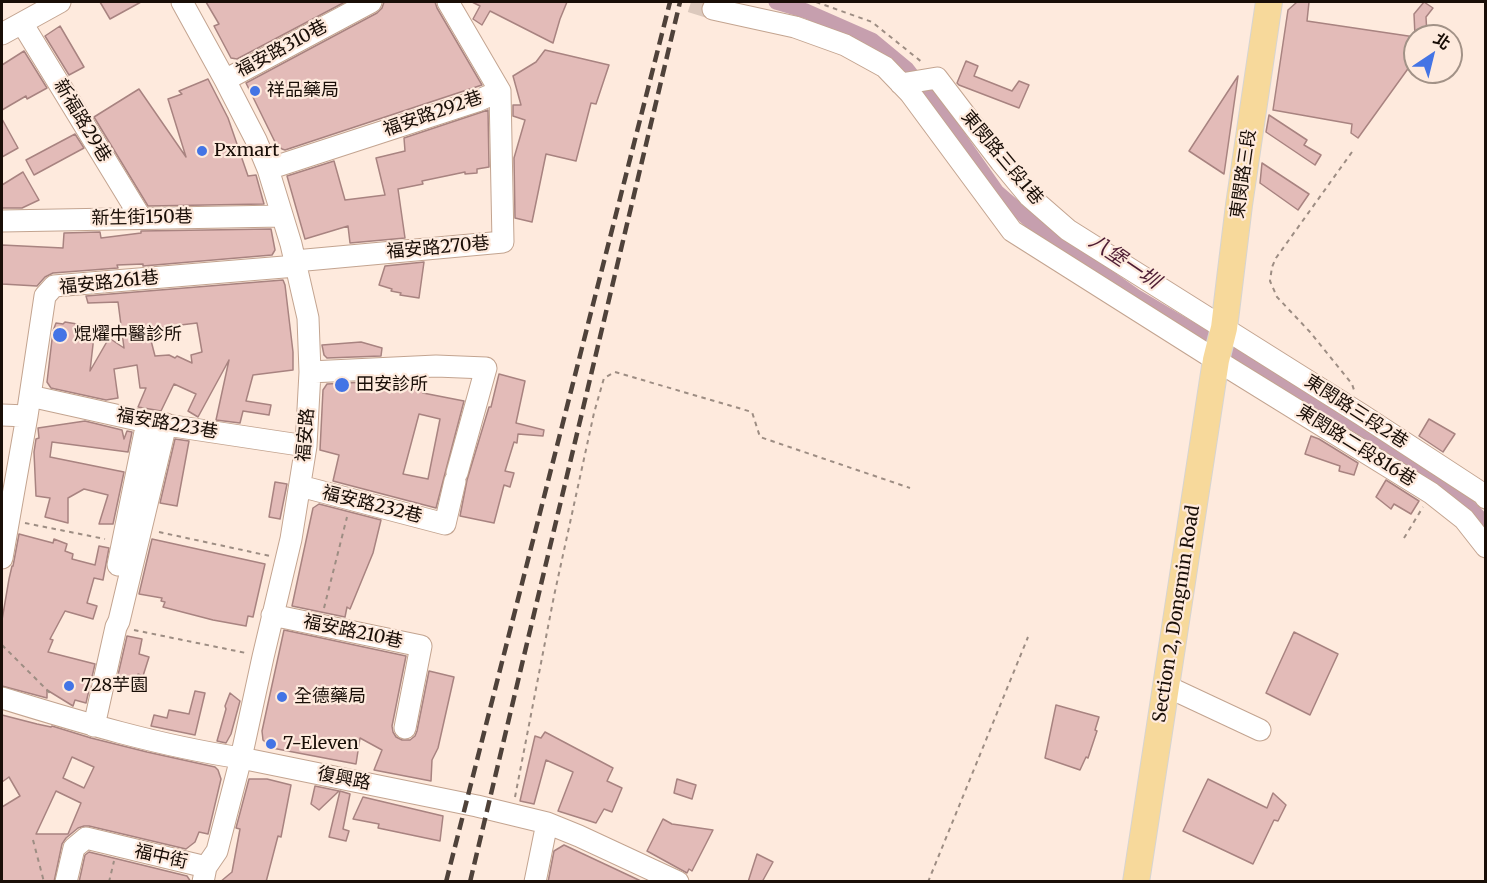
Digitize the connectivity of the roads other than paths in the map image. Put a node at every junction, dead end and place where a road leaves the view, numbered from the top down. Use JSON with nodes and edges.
{"nodes":[{"id":1,"x":60,"y":2,"type":"edge"},
{"id":2,"x":182,"y":2,"type":"edge"},
{"id":3,"x":371,"y":2,"type":"edge"},
{"id":4,"x":448,"y":2,"type":"edge"},
{"id":5,"x":1269,"y":2,"type":"edge"},
{"id":6,"x":713,"y":9,"type":"tunnel mouth"},
{"id":7,"x":22,"y":23,"type":"junction"},
{"id":8,"x":2,"y":34,"type":"edge"},
{"id":9,"x":225,"y":80,"type":"junction"},
{"id":10,"x":901,"y":84,"type":"junction"},
{"id":11,"x":500,"y":92,"type":"junction"},
{"id":12,"x":268,"y":169,"type":"junction"},
{"id":13,"x":282,"y":216,"type":"junction"},
{"id":14,"x":141,"y":218,"type":"junction"},
{"id":15,"x":2,"y":221,"type":"edge"},
{"id":16,"x":296,"y":264,"type":"junction"},
{"id":17,"x":1220,"y":345,"type":"junction"},
{"id":18,"x":310,"y":372,"type":"junction"},
{"id":19,"x":28,"y":406,"type":"junction"},
{"id":20,"x":2,"y":415,"type":"edge"},
{"id":21,"x":156,"y":423,"type":"junction"},
{"id":22,"x":306,"y":446,"type":"junction"},
{"id":23,"x":300,"y":486,"type":"junction"},
{"id":24,"x":1485,"y":498,"type":"edge"},
{"id":25,"x":1485,"y":547,"type":"edge"},
{"id":26,"x":2,"y":558,"type":"edge"},
{"id":27,"x":272,"y":615,"type":"junction"},
{"id":28,"x":116,"y":627,"type":"junction"},
{"id":29,"x":1166,"y":686,"type":"junction"},
{"id":30,"x":2,"y":699,"type":"edge"},
{"id":31,"x":94,"y":726,"type":"junction"},
{"id":32,"x":405,"y":728,"type":"dead end"},
{"id":33,"x":1260,"y":730,"type":"dead end"},
{"id":34,"x":241,"y":758,"type":"junction"},
{"id":35,"x":547,"y":823,"type":"junction"},
{"id":36,"x":204,"y":874,"type":"edge"},
{"id":37,"x":66,"y":882,"type":"edge"},
{"id":38,"x":535,"y":882,"type":"edge"},
{"id":39,"x":678,"y":882,"type":"edge"},
{"id":40,"x":1136,"y":882,"type":"edge"}],
"edges":[{"from":1,"to":7,"type":"street"},
{"from":2,"to":9,"type":"street","name":"福安路"},
{"from":3,"to":9,"type":"street","name":"福安路310巷"},
{"from":4,"to":11,"type":"street","name":"福安路292巷"},
{"from":5,"to":17,"type":"main road","name":"東閔路三段"},
{"from":6,"to":10,"type":"street"},
{"from":7,"to":8,"type":"street"},
{"from":7,"to":14,"type":"street","name":"新福路29巷"},
{"from":9,"to":12,"type":"street","name":"福安路"},
{"from":10,"to":17,"type":"street"},
{"from":10,"to":17,"type":"street","name":"東閔路三段1巷"},
{"from":11,"to":12,"type":"street","name":"福安路292巷"},
{"from":11,"to":16,"type":"street","name":"福安路270巷"},
{"from":12,"to":13,"type":"street","name":"福安路"},
{"from":13,"to":14,"type":"street","name":"新生街150巷"},
{"from":13,"to":16,"type":"street","name":"福安路"},
{"from":14,"to":15,"type":"street","name":"新生街150巷"},
{"from":16,"to":18,"type":"street","name":"福安路"},
{"from":16,"to":19,"type":"street","name":"福安路261巷"},
{"from":17,"to":24,"type":"street","name":"東閔路三段2巷"},
{"from":17,"to":25,"type":"street","name":"東閔路二段816巷"},
{"from":17,"to":29,"type":"main road","name":"Section 2, Dongmin Road"},
{"from":18,"to":22,"type":"street","name":"福安路"},
{"from":18,"to":23,"type":"street","name":"福安路232巷"},
{"from":19,"to":20,"type":"street","name":"福安路223巷"},
{"from":19,"to":21,"type":"street","name":"福安路223巷"},
{"from":19,"to":26,"type":"street","name":"福安路261巷"},
{"from":21,"to":22,"type":"street","name":"福安路223巷"},
{"from":21,"to":28,"type":"street"},
{"from":21,"to":28,"type":"street"},
{"from":22,"to":23,"type":"street","name":"福安路"},
{"from":23,"to":27,"type":"street","name":"福安路"},
{"from":27,"to":32,"type":"street","name":"福安路210巷"},
{"from":27,"to":34,"type":"street","name":"福安路"},
{"from":28,"to":31,"type":"street"},
{"from":29,"to":33,"type":"street"},
{"from":29,"to":40,"type":"main road","name":"Section 2, Dongmin Road"},
{"from":30,"to":31,"type":"street","name":"復興路"},
{"from":31,"to":34,"type":"street","name":"復興路"},
{"from":34,"to":35,"type":"street","name":"復興路"},
{"from":34,"to":36,"type":"street","name":"福安路"},
{"from":35,"to":38,"type":"street"},
{"from":35,"to":39,"type":"street","name":"復興路"},
{"from":36,"to":37,"type":"street","name":"福中街"}]}
